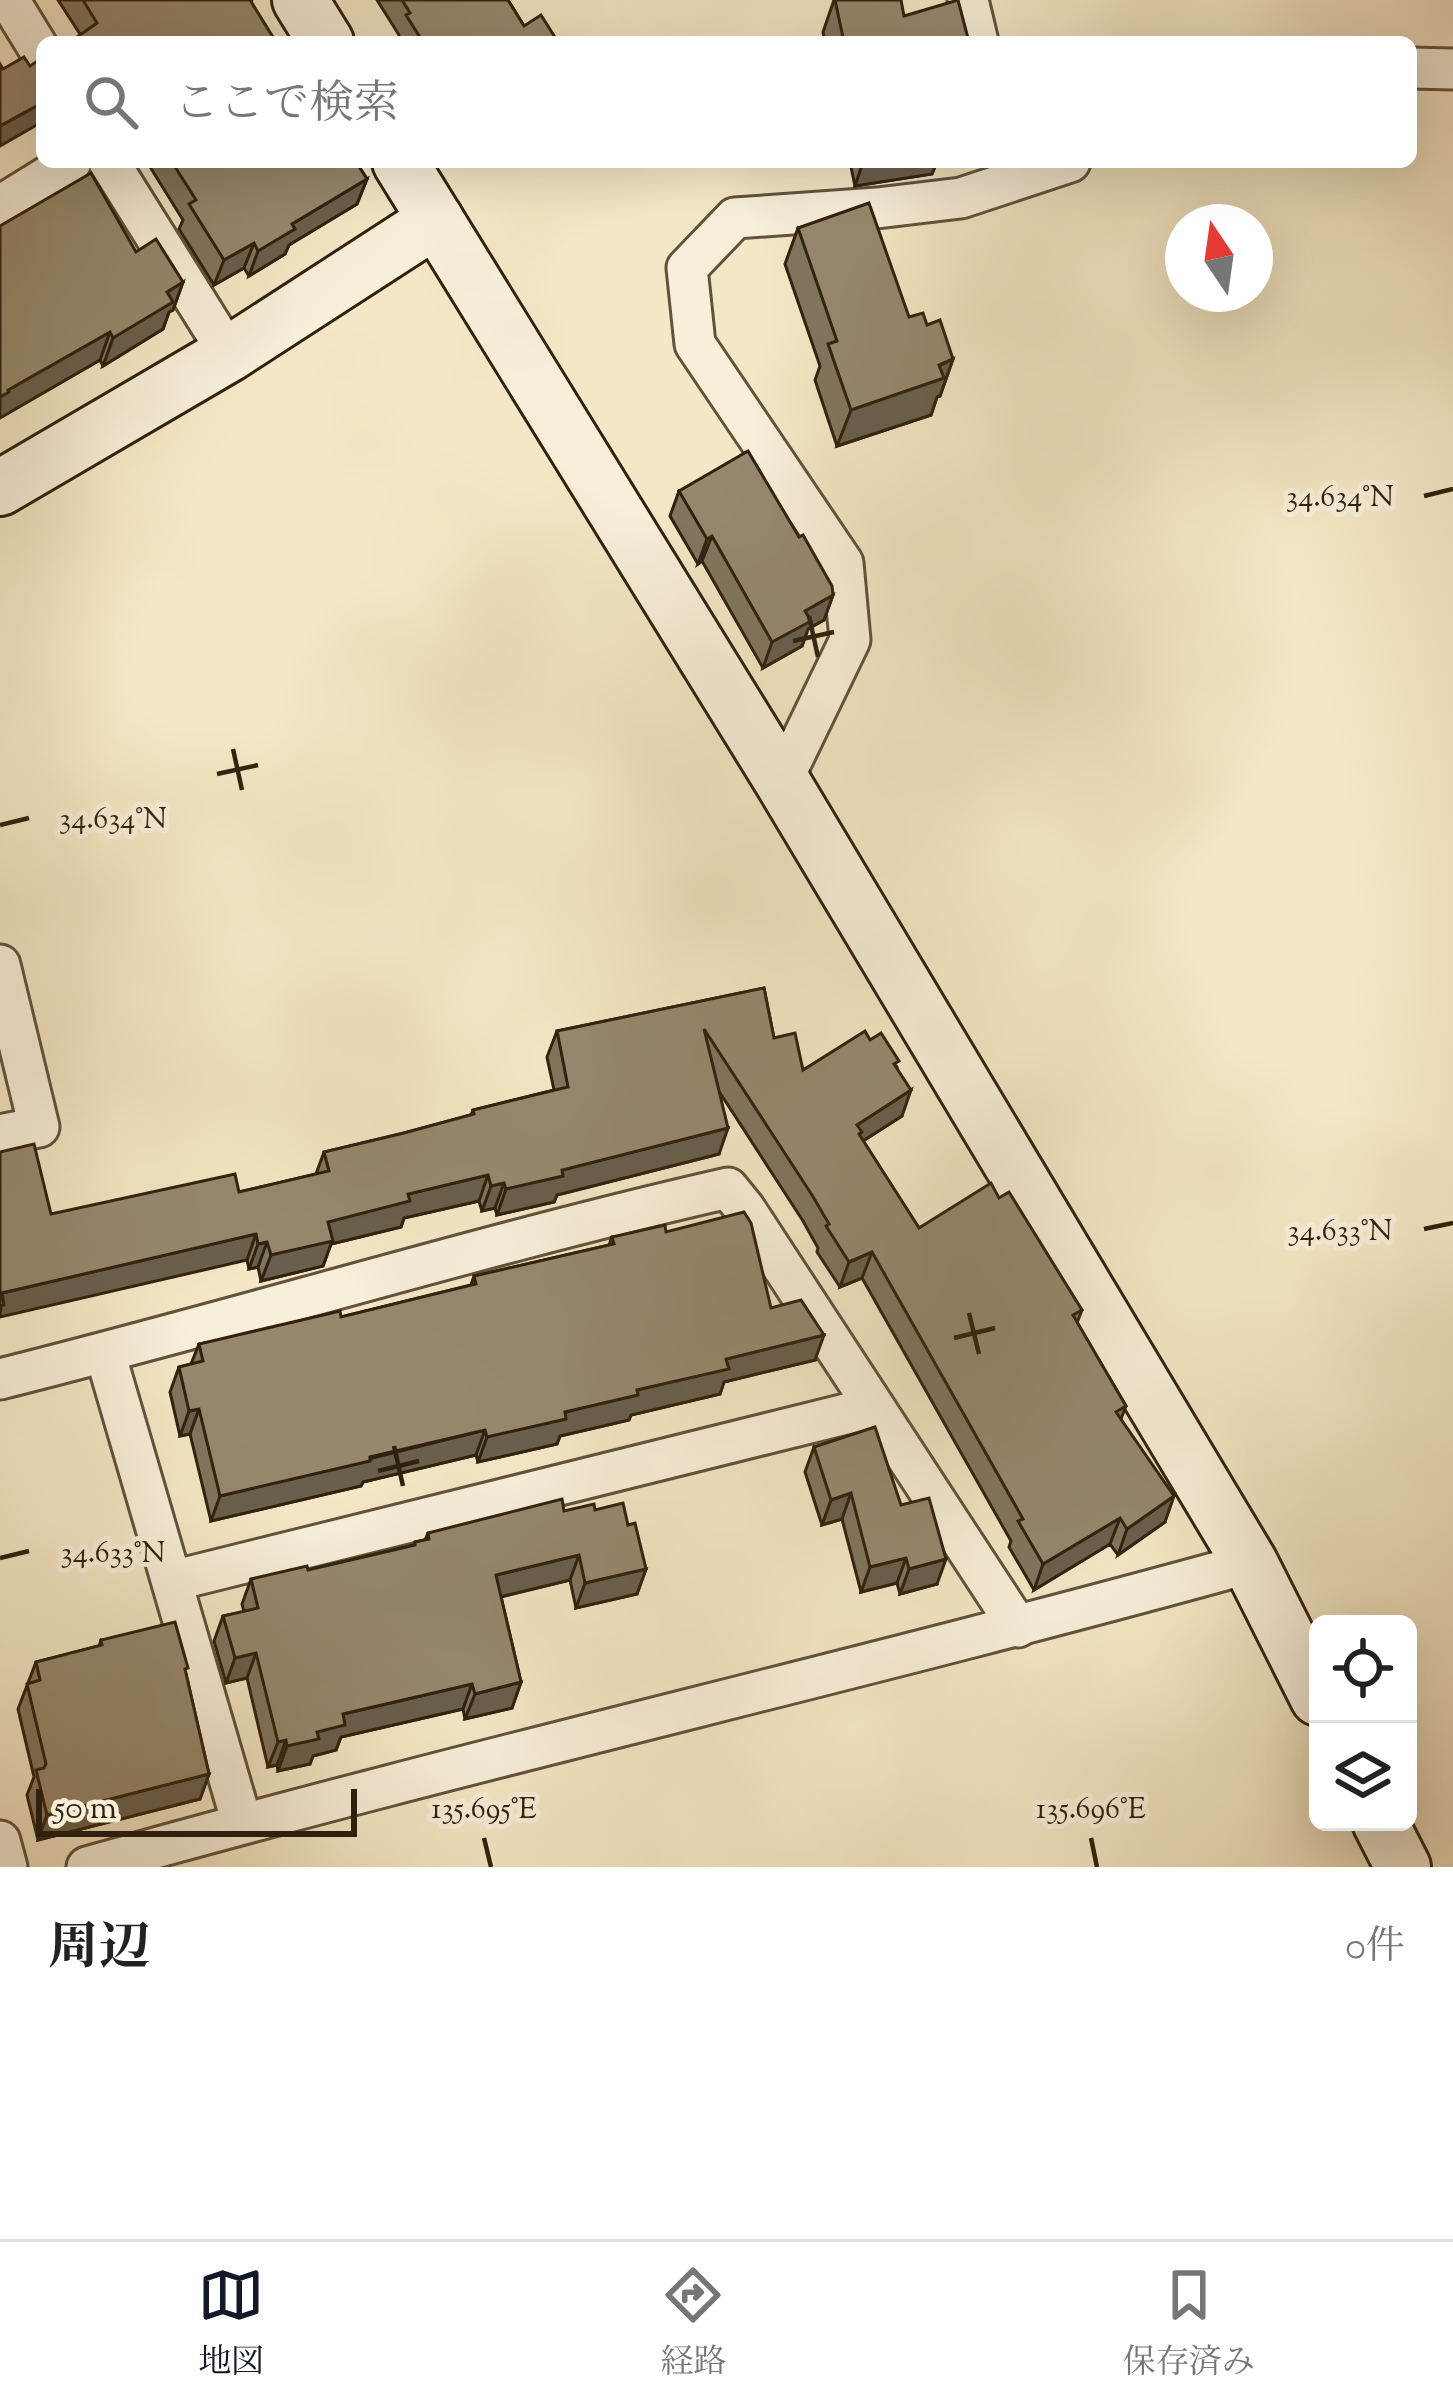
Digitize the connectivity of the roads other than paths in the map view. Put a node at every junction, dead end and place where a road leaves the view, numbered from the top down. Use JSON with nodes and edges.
{"nodes":[{"id":1,"x":9,"y":0,"type":"edge"},
{"id":2,"x":300,"y":0,"type":"edge"},
{"id":3,"x":968,"y":0,"type":"edge"},
{"id":4,"x":322,"y":36,"type":"edge"},
{"id":5,"x":977,"y":36,"type":"edge"},
{"id":6,"x":36,"y":44,"type":"edge"},
{"id":7,"x":1417,"y":68,"type":"edge"},
{"id":8,"x":1453,"y":69,"type":"edge"},
{"id":9,"x":60,"y":168,"type":"edge"},
{"id":10,"x":113,"y":168,"type":"edge"},
{"id":11,"x":404,"y":168,"type":"edge"},
{"id":12,"x":1007,"y":172,"type":"edge"},
{"id":13,"x":0,"y":206,"type":"edge"},
{"id":14,"x":436,"y":220,"type":"junction"},
{"id":15,"x":229,"y":354,"type":"junction"},
{"id":16,"x":0,"y":488,"type":"edge"},
{"id":17,"x":782,"y":781,"type":"junction"},
{"id":18,"x":0,"y":965,"type":"edge"},
{"id":19,"x":0,"y":1136,"type":"edge"},
{"id":20,"x":105,"y":1353,"type":"junction"},
{"id":21,"x":0,"y":1378,"type":"edge"},
{"id":22,"x":874,"y":1407,"type":"junction"},
{"id":23,"x":1250,"y":1563,"type":"junction"},
{"id":24,"x":172,"y":1581,"type":"junction"},
{"id":25,"x":1018,"y":1628,"type":"junction"},
{"id":26,"x":1309,"y":1680,"type":"edge"},
{"id":27,"x":242,"y":1823,"type":"junction"},
{"id":28,"x":1385,"y":1831,"type":"edge"},
{"id":29,"x":0,"y":1841,"type":"edge"},
{"id":30,"x":7,"y":1867,"type":"edge"},
{"id":31,"x":87,"y":1867,"type":"edge"},
{"id":32,"x":1403,"y":1867,"type":"edge"}],
"edges":[{"from":1,"to":6,"type":"street"},
{"from":2,"to":4,"type":"street"},
{"from":3,"to":5,"type":"street"},
{"from":7,"to":8,"type":"street"},
{"from":9,"to":13,"type":"street"},
{"from":10,"to":15,"type":"street"},
{"from":11,"to":14,"type":"street"},
{"from":12,"to":17,"type":"street"},
{"from":14,"to":15,"type":"street"},
{"from":14,"to":17,"type":"street"},
{"from":15,"to":16,"type":"street"},
{"from":17,"to":23,"type":"street"},
{"from":18,"to":19,"type":"street"},
{"from":20,"to":21,"type":"street"},
{"from":20,"to":22,"type":"street"},
{"from":20,"to":24,"type":"street"},
{"from":22,"to":24,"type":"street"},
{"from":22,"to":25,"type":"street"},
{"from":23,"to":25,"type":"street"},
{"from":23,"to":26,"type":"street"},
{"from":24,"to":27,"type":"street"},
{"from":25,"to":27,"type":"street"},
{"from":27,"to":31,"type":"street"},
{"from":28,"to":32,"type":"street"},
{"from":29,"to":30,"type":"street"}]}
